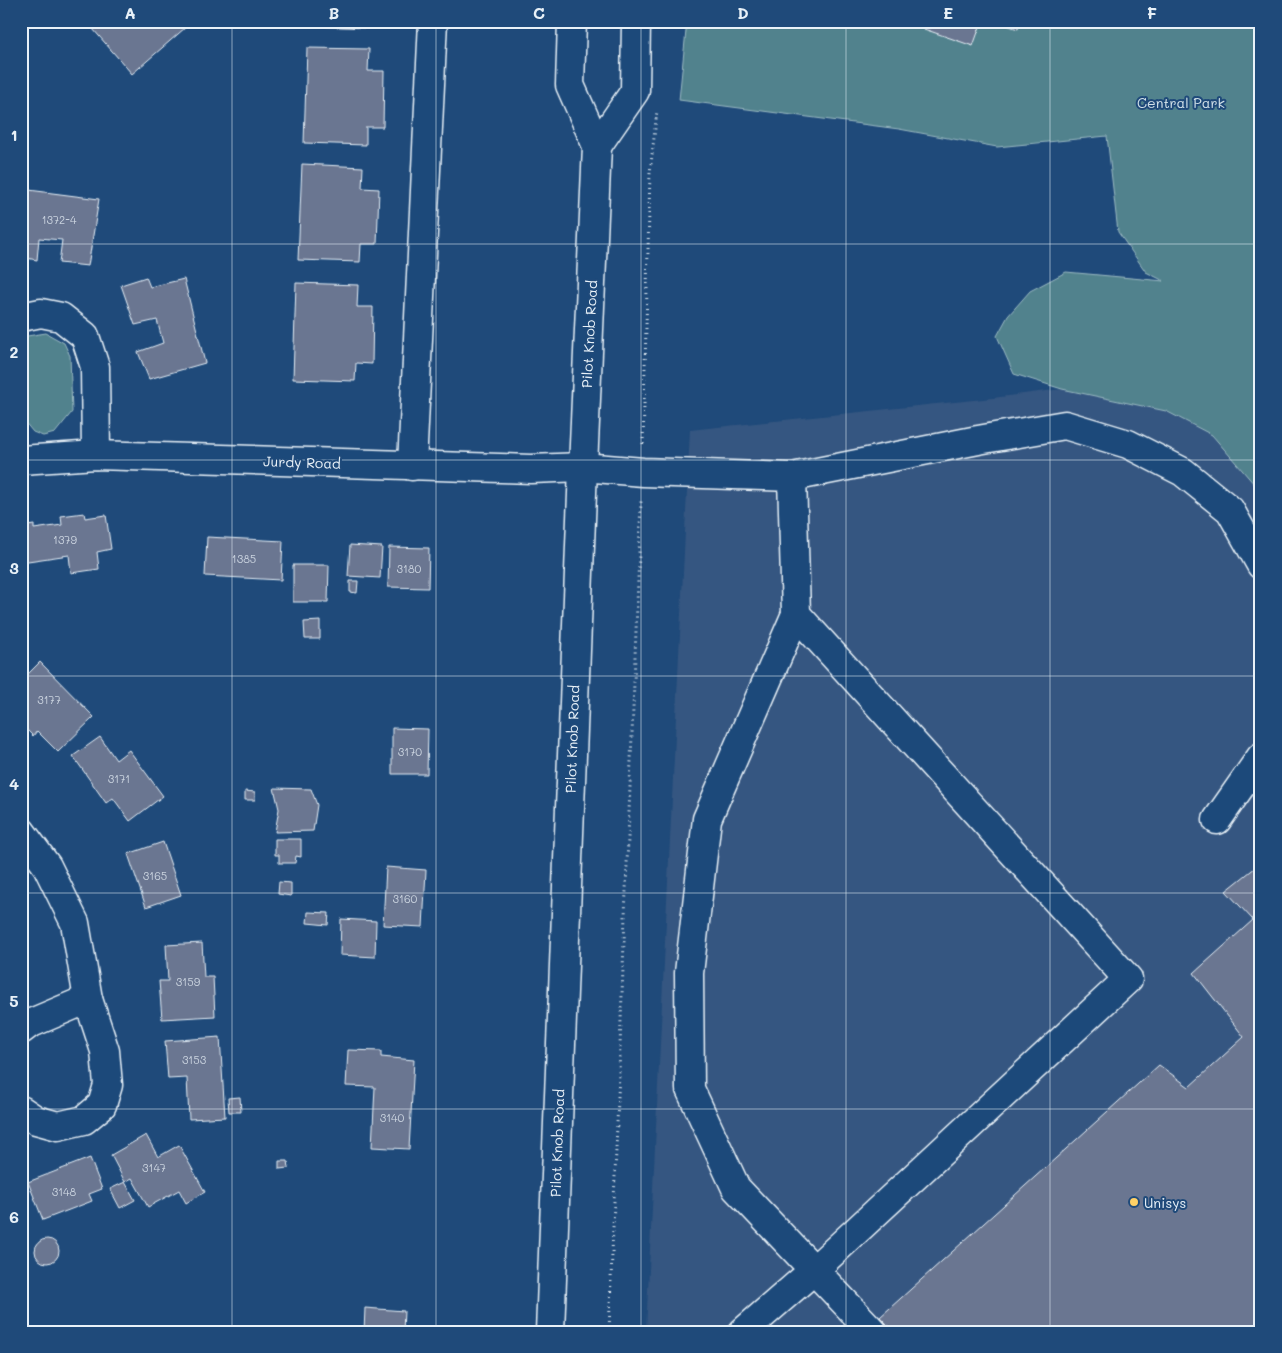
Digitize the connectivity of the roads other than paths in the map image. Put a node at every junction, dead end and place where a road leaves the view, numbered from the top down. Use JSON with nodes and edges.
{"nodes":[{"id":1,"x":433,"y":21,"type":"edge"},
{"id":2,"x":572,"y":21,"type":"edge"},
{"id":3,"x":636,"y":21,"type":"edge"},
{"id":4,"x":597,"y":146,"type":"junction"},
{"id":5,"x":21,"y":317,"type":"edge"},
{"id":6,"x":96,"y":455,"type":"junction"},
{"id":7,"x":21,"y":460,"type":"edge"},
{"id":8,"x":412,"y":466,"type":"junction"},
{"id":9,"x":583,"y":467,"type":"junction"},
{"id":10,"x":792,"y":478,"type":"junction"},
{"id":11,"x":1261,"y":565,"type":"edge"},
{"id":12,"x":796,"y":614,"type":"junction"},
{"id":13,"x":1261,"y":757,"type":"edge"},
{"id":14,"x":1217,"y":820,"type":"dead end"},
{"id":15,"x":21,"y":831,"type":"edge"},
{"id":16,"x":88,"y":1000,"type":"junction"},
{"id":17,"x":21,"y":1030,"type":"edge"},
{"id":18,"x":21,"y":1110,"type":"edge"},
{"id":19,"x":814,"y":1270,"type":"junction"},
{"id":20,"x":550,"y":1332,"type":"edge"},
{"id":21,"x":744,"y":1332,"type":"edge"},
{"id":22,"x":873,"y":1332,"type":"edge"}],
"edges":[{"from":1,"to":8,"type":"main road"},
{"from":2,"to":4,"type":"main road","name":"Pilot Knob Road"},
{"from":3,"to":4,"type":"main road"},
{"from":4,"to":9,"type":"main road","name":"Pilot Knob Road"},
{"from":5,"to":6,"type":"main road"},
{"from":6,"to":7,"type":"main road","name":"Jurdy Road"},
{"from":6,"to":8,"type":"main road","name":"Jurdy Road"},
{"from":8,"to":9,"type":"main road","name":"Jurdy Road"},
{"from":9,"to":10,"type":"main road","name":"Jurdy Road"},
{"from":9,"to":20,"type":"main road","name":"Pilot Knob Road"},
{"from":10,"to":11,"type":"main road","name":"Jurdy Road"},
{"from":10,"to":12,"type":"main road"},
{"from":12,"to":19,"type":"main road"},
{"from":12,"to":19,"type":"main road"},
{"from":13,"to":14,"type":"main road"},
{"from":15,"to":16,"type":"main road"},
{"from":16,"to":17,"type":"main road"},
{"from":16,"to":18,"type":"main road"},
{"from":19,"to":21,"type":"main road"},
{"from":19,"to":22,"type":"main road"}]}
